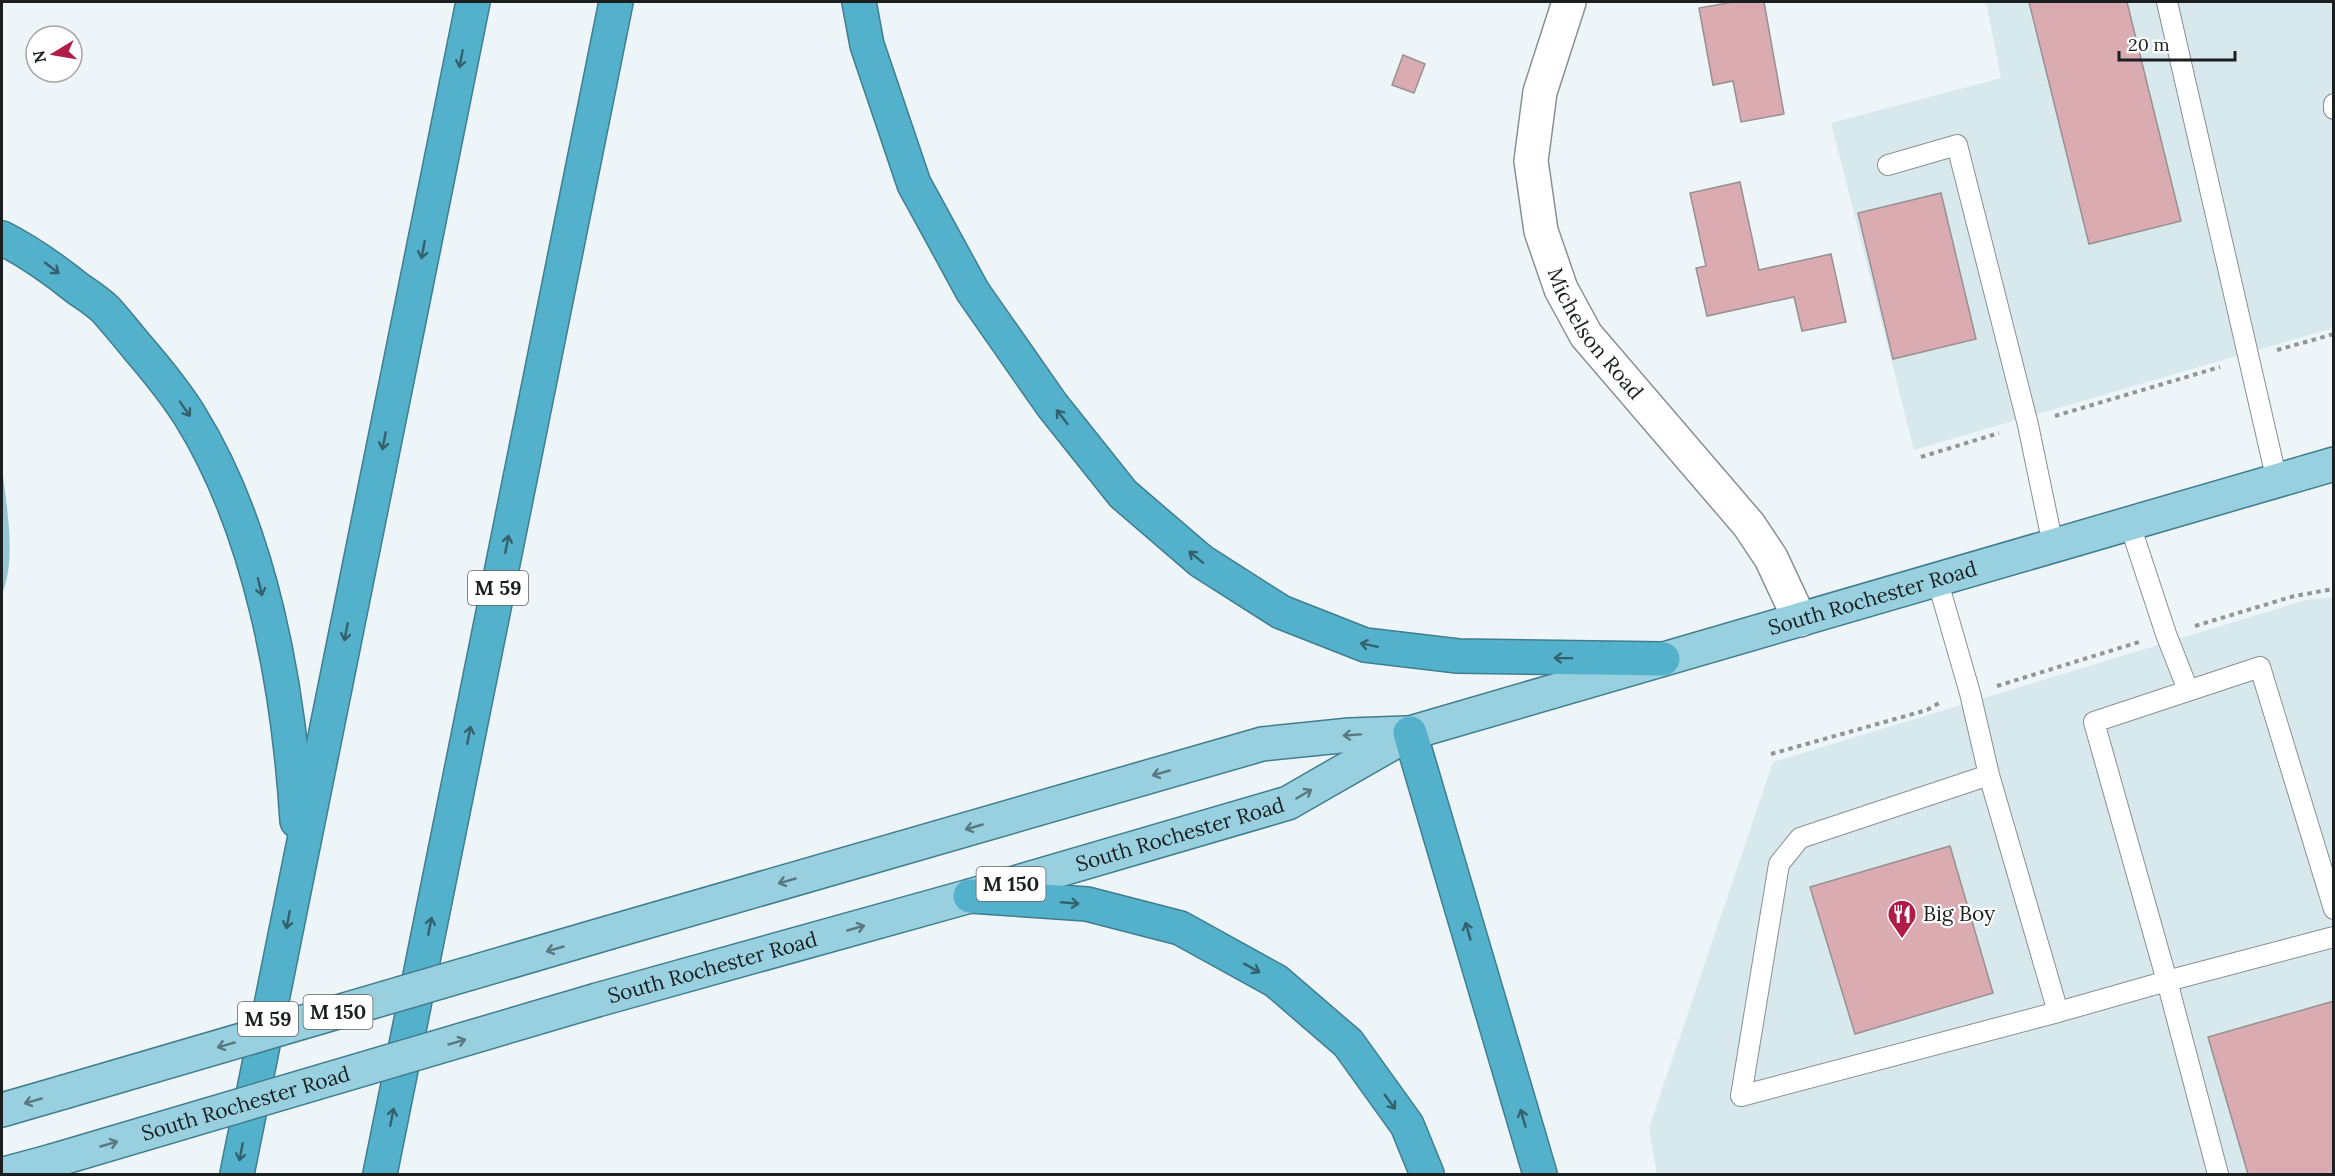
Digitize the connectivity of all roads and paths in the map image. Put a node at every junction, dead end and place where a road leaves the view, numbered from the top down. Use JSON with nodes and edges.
{"nodes":[{"id":1,"x":473,"y":2,"type":"edge"},
{"id":2,"x":616,"y":2,"type":"edge"},
{"id":3,"x":859,"y":2,"type":"edge"},
{"id":4,"x":1569,"y":2,"type":"edge"},
{"id":5,"x":2167,"y":2,"type":"edge"},
{"id":6,"x":2334,"y":104,"type":"edge"},
{"id":7,"x":2334,"y":109,"type":"edge"},
{"id":8,"x":1888,"y":165,"type":"dead end"},
{"id":9,"x":2,"y":238,"type":"edge"},
{"id":10,"x":2334,"y":334,"type":"edge"},
{"id":11,"x":2272,"y":352,"type":"dead end"},
{"id":12,"x":2224,"y":366,"type":"dead end"},
{"id":13,"x":2050,"y":418,"type":"dead end"},
{"id":14,"x":2007,"y":431,"type":"dead end"},
{"id":15,"x":1921,"y":457,"type":"dead end"},
{"id":16,"x":2334,"y":464,"type":"edge"},
{"id":17,"x":2277,"y":481,"type":"junction"},
{"id":18,"x":2130,"y":525,"type":"junction"},
{"id":19,"x":2053,"y":545,"type":"junction"},
{"id":20,"x":1937,"y":579,"type":"junction"},
{"id":21,"x":2334,"y":589,"type":"edge"},
{"id":22,"x":1800,"y":620,"type":"junction"},
{"id":23,"x":2191,"y":627,"type":"dead end"},
{"id":24,"x":2140,"y":641,"type":"dead end"},
{"id":25,"x":1664,"y":659,"type":"junction"},
{"id":26,"x":1995,"y":686,"type":"dead end"},
{"id":27,"x":2188,"y":690,"type":"junction"},
{"id":28,"x":1946,"y":700,"type":"dead end"},
{"id":29,"x":1410,"y":733,"type":"junction"},
{"id":30,"x":1771,"y":754,"type":"dead end"},
{"id":31,"x":1989,"y":775,"type":"junction"},
{"id":32,"x":300,"y":862,"type":"junction"},
{"id":33,"x":970,"y":896,"type":"junction"},
{"id":34,"x":2334,"y":909,"type":"edge"},
{"id":35,"x":2334,"y":937,"type":"edge"},
{"id":36,"x":2167,"y":981,"type":"junction"},
{"id":37,"x":2058,"y":1012,"type":"junction"},
{"id":38,"x":2,"y":1110,"type":"edge"},
{"id":39,"x":4,"y":1174,"type":"edge"},
{"id":40,"x":237,"y":1174,"type":"edge"},
{"id":41,"x":380,"y":1174,"type":"edge"},
{"id":42,"x":1427,"y":1174,"type":"edge"},
{"id":43,"x":1540,"y":1174,"type":"edge"},
{"id":44,"x":2218,"y":1174,"type":"edge"}],
"edges":[{"from":1,"to":32,"type":"highway","number":"M 59","one_way":true},
{"from":41,"to":2,"type":"highway","number":"M 59","one_way":true},
{"from":25,"to":3,"type":"highway","one_way":true},
{"from":4,"to":22,"type":"street","name":"Michelson Road"},
{"from":5,"to":17,"type":"lane"},
{"from":6,"to":7,"type":"lane"},
{"from":8,"to":19,"type":"lane"},
{"from":9,"to":32,"type":"highway","one_way":true},
{"from":10,"to":11,"type":"path"},
{"from":12,"to":13,"type":"path"},
{"from":14,"to":15,"type":"path"},
{"from":16,"to":17,"type":"main road","name":"South Rochester Road"},
{"from":17,"to":18,"type":"main road","name":"South Rochester Road"},
{"from":18,"to":19,"type":"main road","name":"South Rochester Road"},
{"from":18,"to":27,"type":"lane"},
{"from":19,"to":20,"type":"main road","name":"South Rochester Road"},
{"from":20,"to":22,"type":"main road","name":"South Rochester Road"},
{"from":20,"to":31,"type":"lane"},
{"from":21,"to":23,"type":"path"},
{"from":22,"to":25,"type":"main road","name":"South Rochester Road"},
{"from":24,"to":26,"type":"path"},
{"from":25,"to":29,"type":"main road","name":"South Rochester Road"},
{"from":27,"to":34,"type":"lane"},
{"from":27,"to":36,"type":"lane"},
{"from":28,"to":30,"type":"path"},
{"from":33,"to":29,"type":"main road","name":"South Rochester Road","number":"M 150","one_way":true},
{"from":29,"to":38,"type":"main road","name":"South Rochester Road","number":"M 150","one_way":true,"bridge":true},
{"from":43,"to":29,"type":"highway","one_way":true},
{"from":31,"to":37,"type":"lane"},
{"from":31,"to":37,"type":"lane"},
{"from":32,"to":40,"type":"highway","number":"M 59","one_way":true},
{"from":39,"to":33,"type":"main road","name":"South Rochester Road","number":"M 150","one_way":true,"bridge":true},
{"from":33,"to":42,"type":"highway","one_way":true},
{"from":35,"to":36,"type":"lane"},
{"from":36,"to":37,"type":"lane"},
{"from":36,"to":44,"type":"lane"}]}
